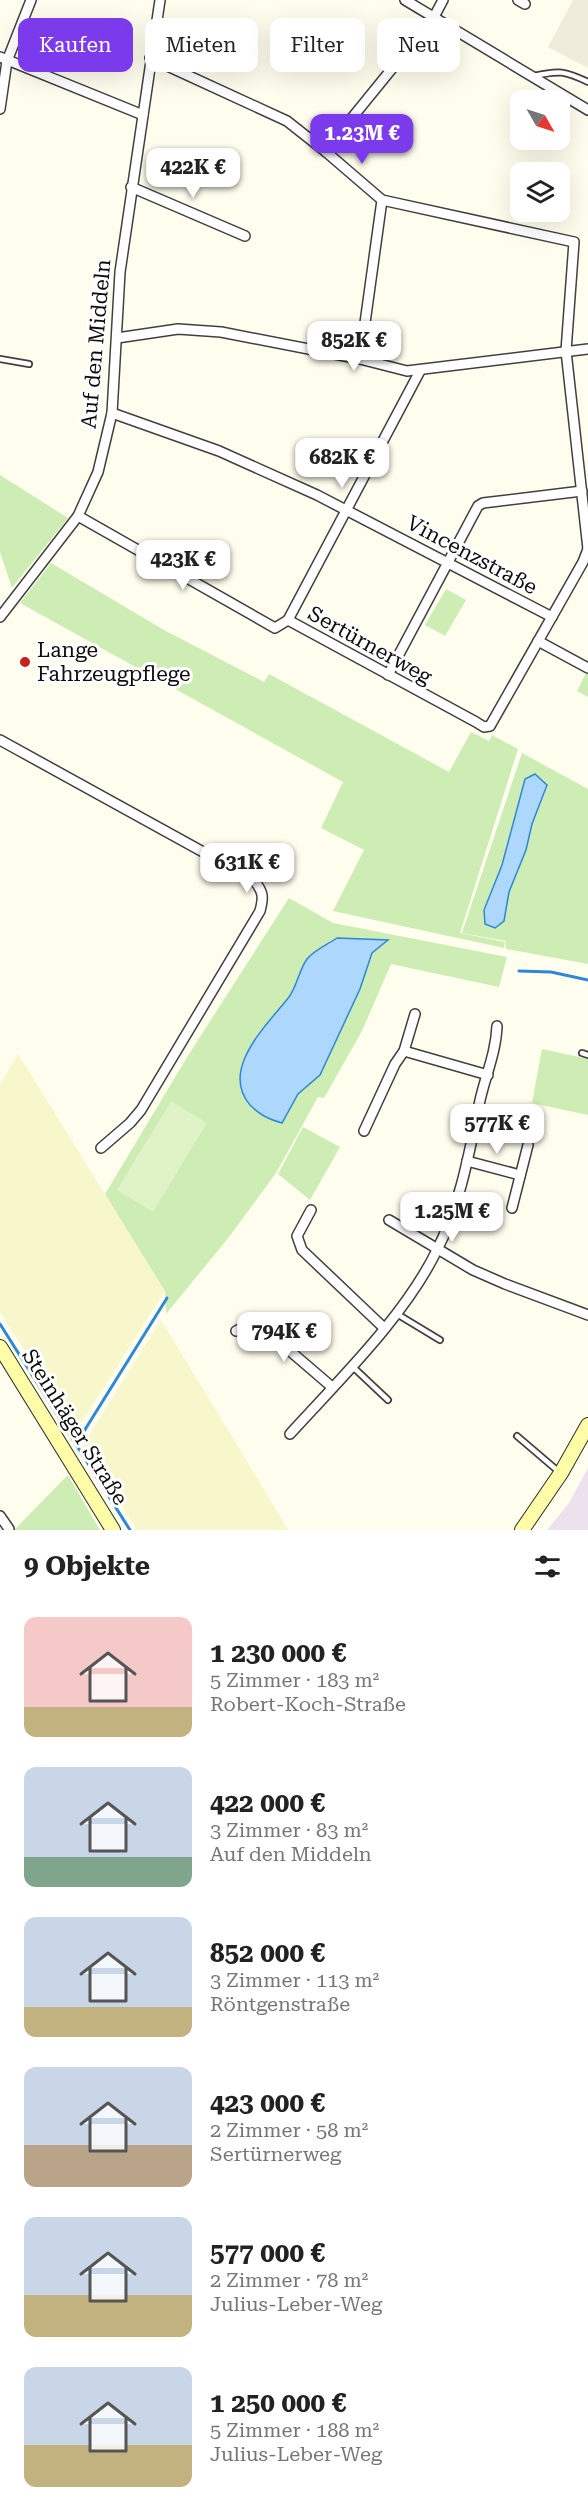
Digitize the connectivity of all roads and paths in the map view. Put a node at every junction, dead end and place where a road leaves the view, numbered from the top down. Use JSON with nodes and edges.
{"nodes":[{"id":1,"x":31,"y":0,"type":"edge"},
{"id":2,"x":160,"y":0,"type":"edge"},
{"id":3,"x":405,"y":0,"type":"edge"},
{"id":4,"x":443,"y":0,"type":"edge"},
{"id":5,"x":434,"y":17,"type":"junction"},
{"id":6,"x":157,"y":18,"type":"edge"},
{"id":7,"x":4,"y":59,"type":"edge"},
{"id":8,"x":148,"y":72,"type":"edge"},
{"id":9,"x":180,"y":72,"type":"edge"},
{"id":10,"x":532,"y":76,"type":"junction"},
{"id":11,"x":588,"y":82,"type":"edge"},
{"id":12,"x":0,"y":109,"type":"edge"},
{"id":13,"x":588,"y":110,"type":"edge"},
{"id":14,"x":143,"y":116,"type":"junction"},
{"id":15,"x":326,"y":151,"type":"junction"},
{"id":16,"x":131,"y":187,"type":"junction"},
{"id":17,"x":382,"y":200,"type":"junction"},
{"id":18,"x":245,"y":236,"type":"dead end"},
{"id":19,"x":117,"y":338,"type":"junction"},
{"id":20,"x":588,"y":349,"type":"edge"},
{"id":21,"x":566,"y":351,"type":"junction"},
{"id":22,"x":0,"y":359,"type":"edge"},
{"id":23,"x":360,"y":359,"type":"junction"},
{"id":24,"x":29,"y":364,"type":"dead end"},
{"id":25,"x":420,"y":371,"type":"junction"},
{"id":26,"x":112,"y":413,"type":"junction"},
{"id":27,"x":582,"y":491,"type":"junction"},
{"id":28,"x":346,"y":511,"type":"junction"},
{"id":29,"x":78,"y":516,"type":"junction"},
{"id":30,"x":588,"y":549,"type":"edge"},
{"id":31,"x":448,"y":562,"type":"junction"},
{"id":32,"x":0,"y":617,"type":"edge"},
{"id":33,"x":552,"y":617,"type":"junction"},
{"id":34,"x":288,"y":620,"type":"junction"},
{"id":35,"x":538,"y":641,"type":"junction"},
{"id":36,"x":588,"y":668,"type":"edge"},
{"id":37,"x":388,"y":675,"type":"junction"},
{"id":38,"x":0,"y":740,"type":"edge"},
{"id":39,"x":415,"y":1014,"type":"dead end"},
{"id":40,"x":497,"y":1026,"type":"dead end"},
{"id":41,"x":404,"y":1051,"type":"junction"},
{"id":42,"x":582,"y":1053,"type":"dead end"},
{"id":43,"x":588,"y":1055,"type":"edge"},
{"id":44,"x":488,"y":1075,"type":"junction"},
{"id":45,"x":364,"y":1131,"type":"dead end"},
{"id":46,"x":528,"y":1145,"type":"dead end"},
{"id":47,"x":101,"y":1148,"type":"dead end"},
{"id":48,"x":467,"y":1161,"type":"junction"},
{"id":49,"x":520,"y":1175,"type":"junction"},
{"id":50,"x":512,"y":1208,"type":"dead end"},
{"id":51,"x":311,"y":1210,"type":"dead end"},
{"id":52,"x":389,"y":1220,"type":"dead end"},
{"id":53,"x":437,"y":1250,"type":"junction"},
{"id":54,"x":397,"y":1314,"type":"junction"},
{"id":55,"x":588,"y":1315,"type":"edge"},
{"id":56,"x":383,"y":1328,"type":"junction"},
{"id":57,"x":237,"y":1330,"type":"dead end"},
{"id":58,"x":440,"y":1340,"type":"dead end"},
{"id":59,"x":0,"y":1347,"type":"edge"},
{"id":60,"x":352,"y":1365,"type":"junction"},
{"id":61,"x":332,"y":1387,"type":"junction"},
{"id":62,"x":388,"y":1400,"type":"dead end"},
{"id":63,"x":588,"y":1425,"type":"edge"},
{"id":64,"x":290,"y":1434,"type":"dead end"},
{"id":65,"x":517,"y":1436,"type":"dead end"},
{"id":66,"x":561,"y":1473,"type":"junction"},
{"id":67,"x":0,"y":1516,"type":"edge"},
{"id":68,"x":9,"y":1529,"type":"edge"},
{"id":69,"x":113,"y":1530,"type":"edge"},
{"id":70,"x":522,"y":1530,"type":"edge"}],
"edges":[{"from":1,"to":7,"type":"street"},
{"from":2,"to":6,"type":"street","name":"Auf den Middeln"},
{"from":3,"to":5,"type":"street"},
{"from":4,"to":5,"type":"street"},
{"from":5,"to":10,"type":"street"},
{"from":5,"to":15,"type":"street"},
{"from":7,"to":12,"type":"street"},
{"from":7,"to":14,"type":"street"},
{"from":8,"to":14,"type":"street","name":"Auf den Middeln"},
{"from":9,"to":15,"type":"street"},
{"from":10,"to":11,"type":"lane"},
{"from":10,"to":13,"type":"street"},
{"from":14,"to":16,"type":"street","name":"Auf den Middeln"},
{"from":15,"to":17,"type":"street"},
{"from":16,"to":18,"type":"street"},
{"from":16,"to":19,"type":"street","name":"Auf den Middeln"},
{"from":17,"to":21,"type":"street"},
{"from":17,"to":23,"type":"street"},
{"from":19,"to":23,"type":"street"},
{"from":19,"to":26,"type":"street","name":"Auf den Middeln"},
{"from":20,"to":21,"type":"street"},
{"from":21,"to":25,"type":"street"},
{"from":21,"to":27,"type":"street"},
{"from":22,"to":24,"type":"lane"},
{"from":23,"to":25,"type":"street"},
{"from":25,"to":28,"type":"street"},
{"from":26,"to":28,"type":"street","name":"Vincenzstraße"},
{"from":26,"to":29,"type":"street","name":"Auf den Middeln"},
{"from":27,"to":30,"type":"street"},
{"from":27,"to":31,"type":"street"},
{"from":28,"to":31,"type":"street","name":"Vincenzstraße"},
{"from":28,"to":34,"type":"street"},
{"from":29,"to":32,"type":"street","name":"Auf den Middeln"},
{"from":29,"to":34,"type":"street","name":"Sertürnerweg"},
{"from":30,"to":33,"type":"street"},
{"from":31,"to":33,"type":"street","name":"Vincenzstraße"},
{"from":31,"to":37,"type":"street"},
{"from":33,"to":35,"type":"street"},
{"from":34,"to":37,"type":"street","name":"Sertürnerweg"},
{"from":35,"to":36,"type":"street"},
{"from":35,"to":37,"type":"street","name":"Sertürnerweg"},
{"from":38,"to":47,"type":"street"},
{"from":39,"to":41,"type":"street"},
{"from":40,"to":44,"type":"street"},
{"from":41,"to":44,"type":"street"},
{"from":41,"to":45,"type":"street"},
{"from":42,"to":43,"type":"lane"},
{"from":44,"to":48,"type":"street"},
{"from":46,"to":49,"type":"street"},
{"from":48,"to":49,"type":"street"},
{"from":48,"to":53,"type":"street"},
{"from":49,"to":50,"type":"street"},
{"from":51,"to":56,"type":"street"},
{"from":52,"to":53,"type":"street"},
{"from":53,"to":54,"type":"street"},
{"from":53,"to":55,"type":"street"},
{"from":54,"to":56,"type":"street"},
{"from":54,"to":58,"type":"lane"},
{"from":56,"to":60,"type":"street"},
{"from":57,"to":61,"type":"street"},
{"from":59,"to":69,"type":"main road","name":"Steinhäger Straße"},
{"from":60,"to":61,"type":"street"},
{"from":60,"to":62,"type":"lane"},
{"from":61,"to":64,"type":"street"},
{"from":63,"to":66,"type":"main road"},
{"from":65,"to":66,"type":"lane"},
{"from":66,"to":70,"type":"main road"},
{"from":67,"to":68,"type":"street"}]}
